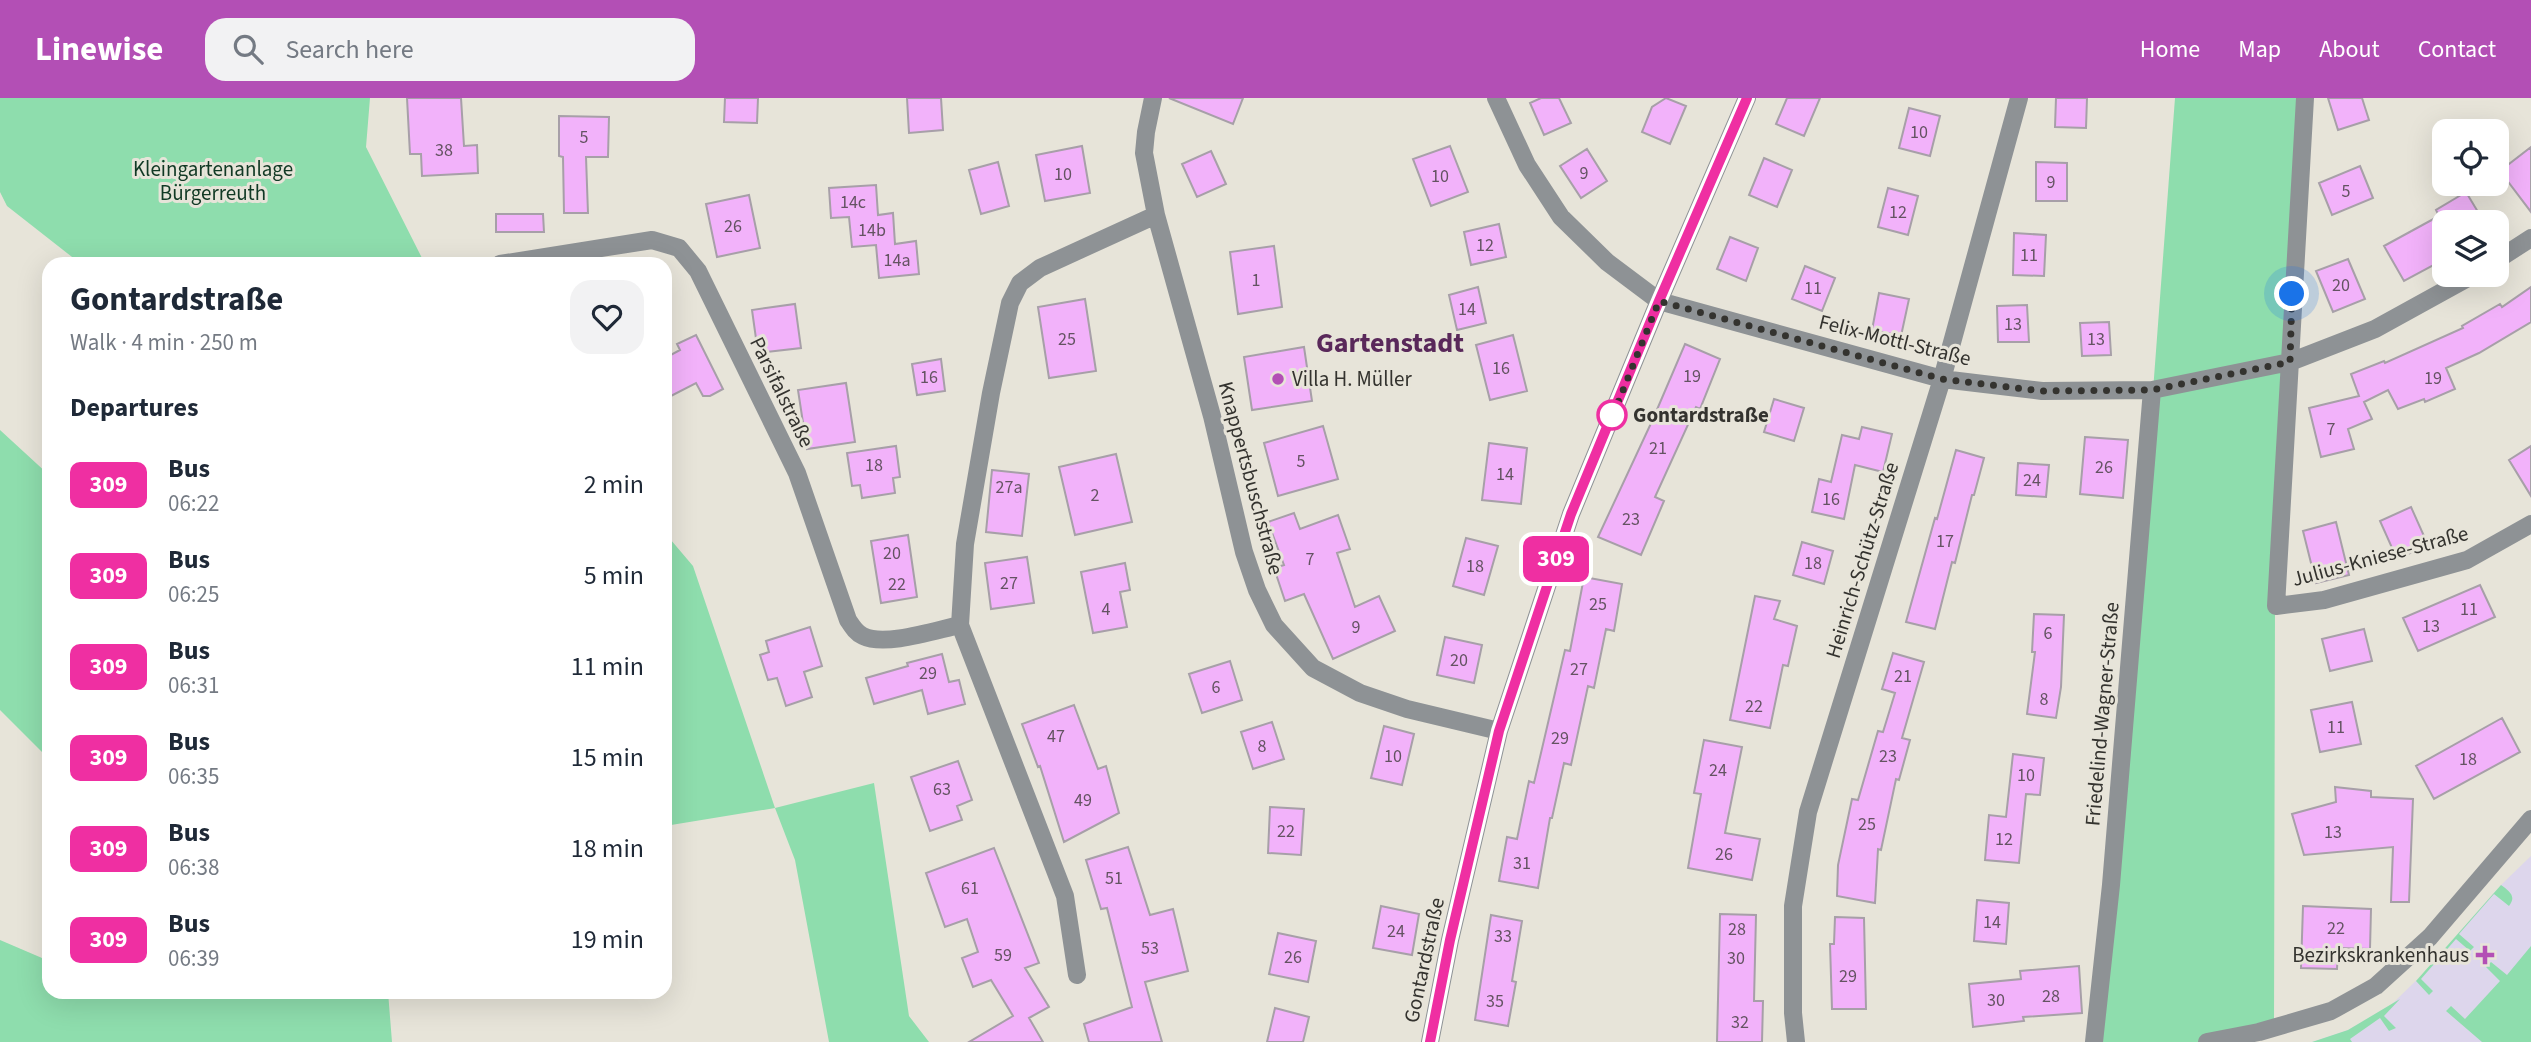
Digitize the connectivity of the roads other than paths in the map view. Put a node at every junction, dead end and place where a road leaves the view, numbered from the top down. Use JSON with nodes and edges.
{"nodes":[{"id":1,"x":1153,"y":98,"type":"edge"},
{"id":2,"x":1496,"y":98,"type":"edge"},
{"id":3,"x":1747,"y":98,"type":"edge"},
{"id":4,"x":2019,"y":98,"type":"edge"},
{"id":5,"x":2305,"y":98,"type":"edge"},
{"id":6,"x":1156,"y":215,"type":"junction"},
{"id":7,"x":2531,"y":238,"type":"edge"},
{"id":8,"x":2509,"y":252,"type":"edge"},
{"id":9,"x":544,"y":257,"type":"edge"},
{"id":10,"x":2451,"y":287,"type":"edge"},
{"id":11,"x":1659,"y":301,"type":"junction"},
{"id":12,"x":2290,"y":362,"type":"junction"},
{"id":13,"x":1942,"y":379,"type":"junction"},
{"id":14,"x":2152,"y":390,"type":"junction"},
{"id":15,"x":2531,"y":524,"type":"edge"},
{"id":16,"x":960,"y":625,"type":"junction"},
{"id":17,"x":1499,"y":731,"type":"junction"},
{"id":18,"x":2531,"y":818,"type":"edge"},
{"id":19,"x":1077,"y":975,"type":"dead end"},
{"id":20,"x":1430,"y":1042,"type":"edge"},
{"id":21,"x":1796,"y":1042,"type":"edge"},
{"id":22,"x":2094,"y":1042,"type":"edge"},
{"id":23,"x":2207,"y":1042,"type":"edge"}],
"edges":[{"from":1,"to":6,"type":"street"},
{"from":2,"to":11,"type":"street"},
{"from":3,"to":11,"type":"street","name":"Gontardstraße"},
{"from":4,"to":13,"type":"street","name":"Heinrich-Schütz-Straße"},
{"from":5,"to":12,"type":"street"},
{"from":6,"to":16,"type":"street"},
{"from":6,"to":17,"type":"street","name":"Knappertsbuschstraße"},
{"from":7,"to":8,"type":"street"},
{"from":9,"to":16,"type":"street","name":"Parsifalstraße"},
{"from":10,"to":12,"type":"street","name":"Felix-Mottl-Straße"},
{"from":11,"to":13,"type":"street","name":"Felix-Mottl-Straße"},
{"from":11,"to":17,"type":"street","name":"Gontardstraße"},
{"from":12,"to":14,"type":"street","name":"Felix-Mottl-Straße"},
{"from":12,"to":15,"type":"street","name":"Julius-Kniese-Straße"},
{"from":13,"to":14,"type":"street","name":"Felix-Mottl-Straße"},
{"from":13,"to":21,"type":"street","name":"Heinrich-Schütz-Straße"},
{"from":14,"to":22,"type":"street","name":"Friedelind-Wagner-Straße"},
{"from":16,"to":19,"type":"street"},
{"from":17,"to":20,"type":"street","name":"Gontardstraße"},
{"from":18,"to":23,"type":"street"}]}
